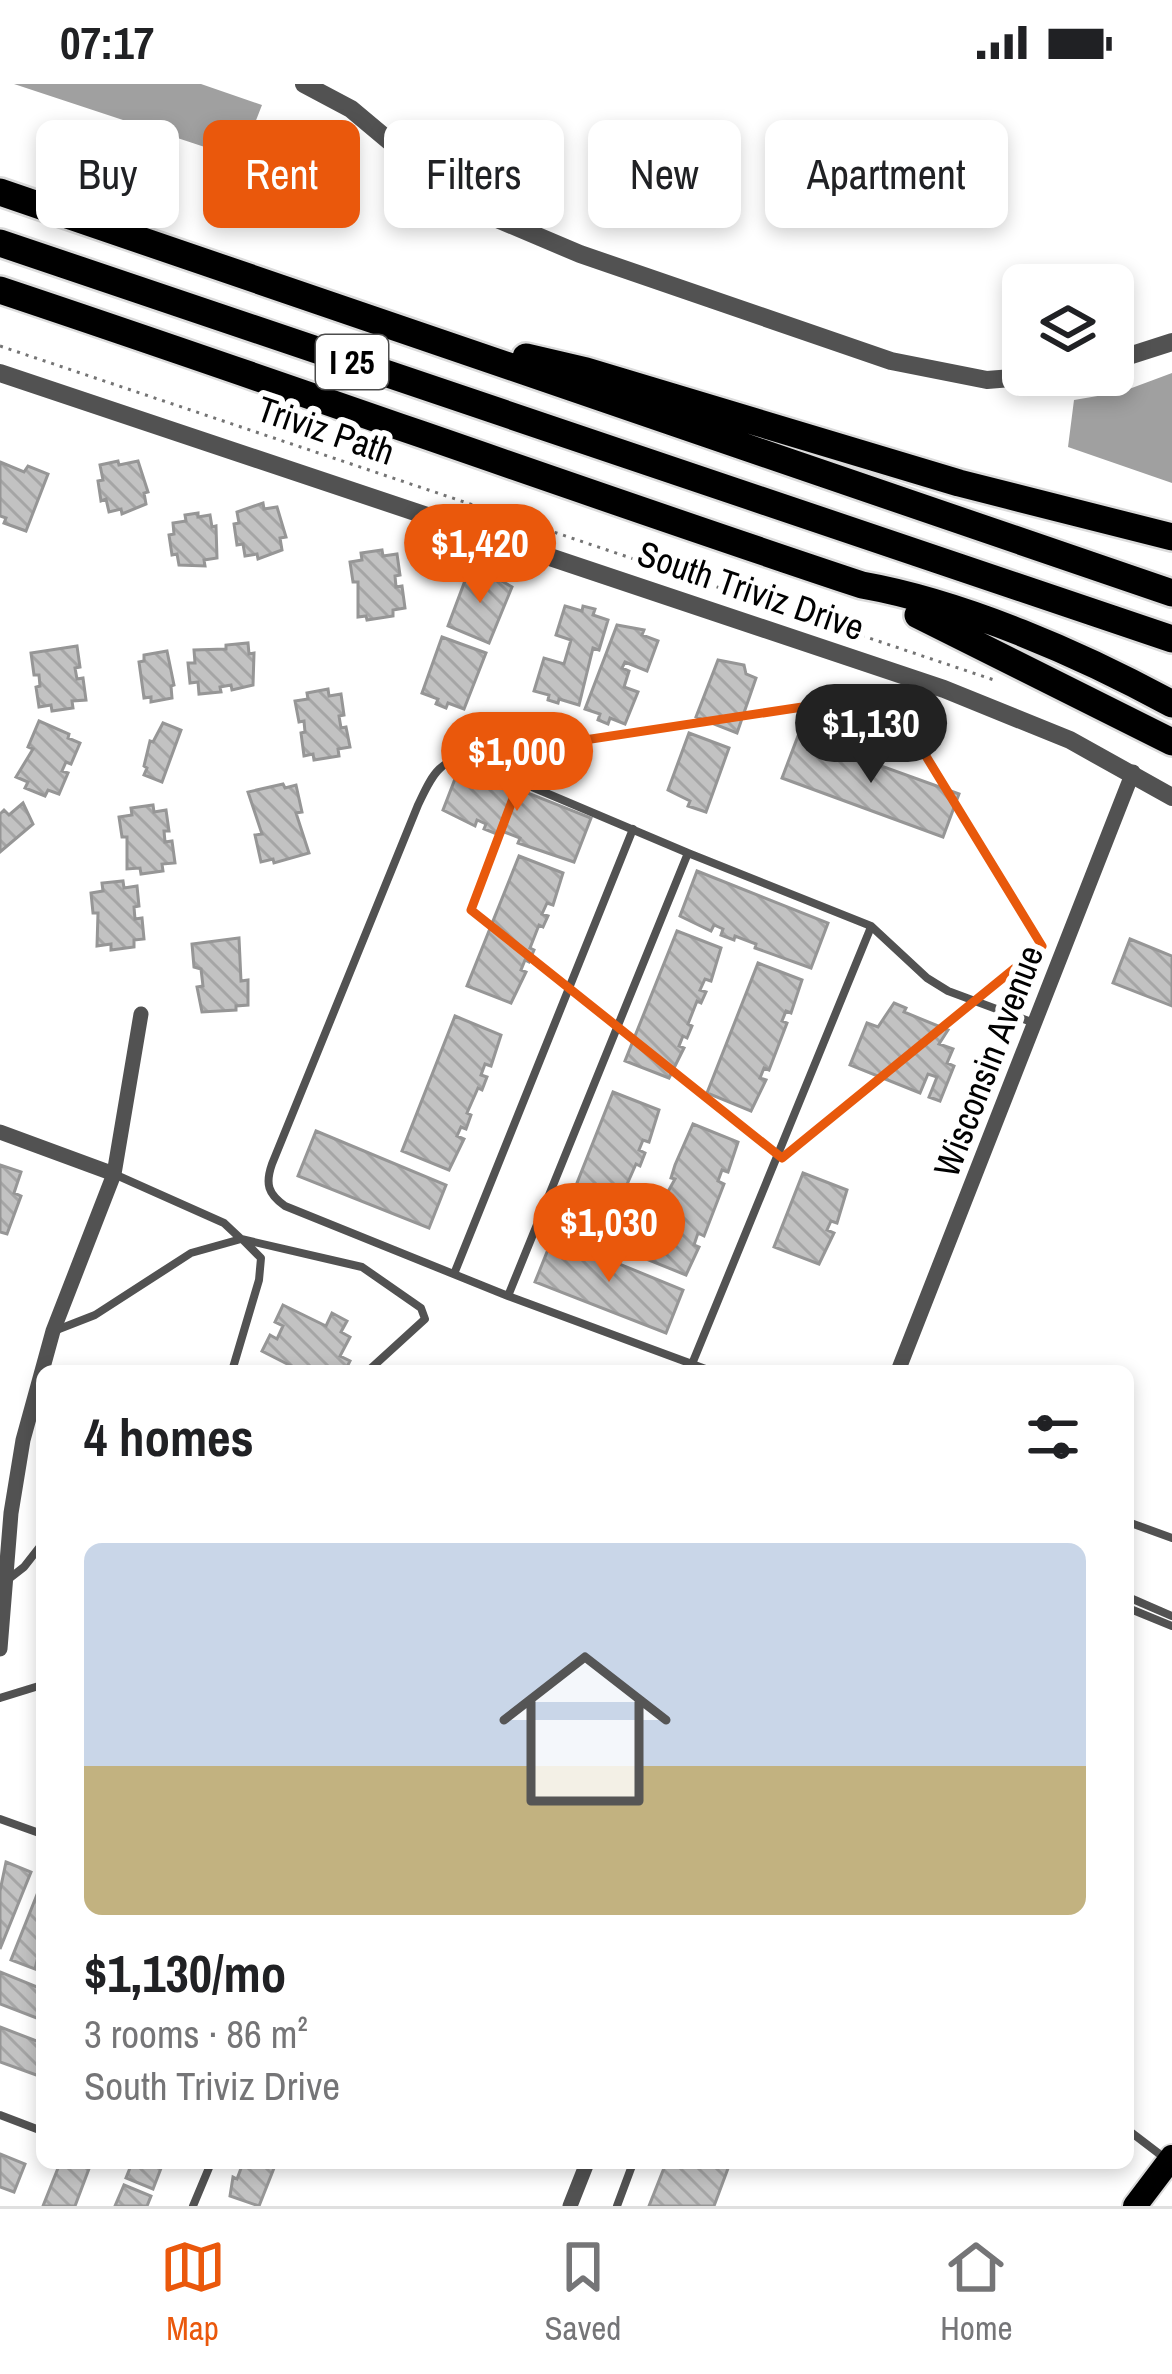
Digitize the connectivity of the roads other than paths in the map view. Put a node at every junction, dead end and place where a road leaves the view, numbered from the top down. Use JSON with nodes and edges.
{"nodes":[{"id":1,"x":304,"y":84,"type":"edge"},
{"id":2,"x":0,"y":192,"type":"edge"},
{"id":3,"x":0,"y":243,"type":"edge"},
{"id":4,"x":0,"y":290,"type":"edge"},
{"id":5,"x":370,"y":320,"type":"junction"},
{"id":6,"x":1172,"y":342,"type":"edge"},
{"id":7,"x":1134,"y":354,"type":"edge"},
{"id":8,"x":0,"y":373,"type":"edge"},
{"id":9,"x":1002,"y":379,"type":"edge"},
{"id":10,"x":1172,"y":537,"type":"edge"},
{"id":11,"x":862,"y":585,"type":"junction"},
{"id":12,"x":1172,"y":593,"type":"edge"},
{"id":13,"x":1172,"y":638,"type":"edge"},
{"id":14,"x":1172,"y":704,"type":"edge"},
{"id":15,"x":1172,"y":742,"type":"edge"},
{"id":16,"x":1133,"y":772,"type":"junction"},
{"id":17,"x":1172,"y":797,"type":"edge"},
{"id":18,"x":633,"y":829,"type":"junction"},
{"id":19,"x":688,"y":853,"type":"junction"},
{"id":20,"x":871,"y":926,"type":"junction"},
{"id":21,"x":141,"y":1014,"type":"dead end"},
{"id":22,"x":1036,"y":1024,"type":"junction"},
{"id":23,"x":0,"y":1132,"type":"edge"},
{"id":24,"x":113,"y":1174,"type":"junction"},
{"id":25,"x":242,"y":1239,"type":"junction"},
{"id":26,"x":454,"y":1274,"type":"junction"},
{"id":27,"x":508,"y":1296,"type":"junction"},
{"id":28,"x":53,"y":1331,"type":"junction"},
{"id":29,"x":692,"y":1364,"type":"joint"},
{"id":30,"x":44,"y":1365,"type":"edge"},
{"id":31,"x":234,"y":1365,"type":"edge"},
{"id":32,"x":375,"y":1365,"type":"edge"},
{"id":33,"x":900,"y":1365,"type":"edge"},
{"id":34,"x":36,"y":1393,"type":"edge"},
{"id":35,"x":1134,"y":1524,"type":"edge"},
{"id":36,"x":1172,"y":1538,"type":"edge"},
{"id":37,"x":36,"y":1552,"type":"edge"},
{"id":38,"x":4,"y":1582,"type":"junction"},
{"id":39,"x":1134,"y":1600,"type":"edge"},
{"id":40,"x":1134,"y":1610,"type":"edge"},
{"id":41,"x":1172,"y":1616,"type":"edge"},
{"id":42,"x":1172,"y":1626,"type":"edge"},
{"id":43,"x":0,"y":1648,"type":"edge"},
{"id":44,"x":36,"y":1687,"type":"edge"},
{"id":45,"x":0,"y":1698,"type":"edge"},
{"id":46,"x":0,"y":1819,"type":"edge"},
{"id":47,"x":36,"y":1832,"type":"edge"},
{"id":48,"x":0,"y":2115,"type":"edge"},
{"id":49,"x":36,"y":2129,"type":"edge"},
{"id":50,"x":1134,"y":2134,"type":"edge"},
{"id":51,"x":1171,"y":2161,"type":"edge"},
{"id":52,"x":209,"y":2169,"type":"edge"},
{"id":53,"x":585,"y":2169,"type":"edge"},
{"id":54,"x":631,"y":2169,"type":"edge"},
{"id":55,"x":193,"y":2206,"type":"edge"},
{"id":56,"x":570,"y":2206,"type":"edge"},
{"id":57,"x":617,"y":2206,"type":"edge"},
{"id":58,"x":1135,"y":2206,"type":"edge"}],
"edges":[{"from":1,"to":9,"type":"street"},
{"from":2,"to":5,"type":"highway","number":"I 25"},
{"from":3,"to":13,"type":"highway","number":"I 25"},
{"from":4,"to":11,"type":"highway"},
{"from":5,"to":10,"type":"highway"},
{"from":5,"to":12,"type":"highway","number":"I 25"},
{"from":6,"to":7,"type":"street"},
{"from":8,"to":16,"type":"street","name":"South Triviz Drive"},
{"from":11,"to":14,"type":"highway"},
{"from":11,"to":15,"type":"highway"},
{"from":16,"to":17,"type":"street","name":"South Triviz Drive"},
{"from":16,"to":22,"type":"street","name":"Wisconsin Avenue"},
{"from":18,"to":19,"type":"lane"},
{"from":18,"to":26,"type":"lane"},
{"from":18,"to":26,"type":"lane"},
{"from":19,"to":20,"type":"lane"},
{"from":19,"to":27,"type":"lane"},
{"from":20,"to":22,"type":"lane"},
{"from":20,"to":29,"type":"lane"},
{"from":21,"to":24,"type":"street"},
{"from":22,"to":33,"type":"street","name":"Wisconsin Avenue"},
{"from":23,"to":24,"type":"street"},
{"from":24,"to":25,"type":"lane"},
{"from":24,"to":28,"type":"street"},
{"from":25,"to":28,"type":"lane"},
{"from":25,"to":31,"type":"lane"},
{"from":25,"to":32,"type":"lane"},
{"from":26,"to":27,"type":"lane"},
{"from":27,"to":29,"type":"lane"},
{"from":28,"to":30,"type":"street"},
{"from":34,"to":38,"type":"street"},
{"from":35,"to":36,"type":"lane"},
{"from":37,"to":38,"type":"lane"},
{"from":38,"to":43,"type":"street"},
{"from":39,"to":41,"type":"lane"},
{"from":40,"to":42,"type":"lane"},
{"from":44,"to":45,"type":"lane"},
{"from":46,"to":47,"type":"lane"},
{"from":48,"to":49,"type":"lane"},
{"from":50,"to":51,"type":"lane"},
{"from":51,"to":58,"type":"main road"},
{"from":52,"to":55,"type":"lane"},
{"from":53,"to":56,"type":"street"},
{"from":54,"to":57,"type":"lane"}]}
